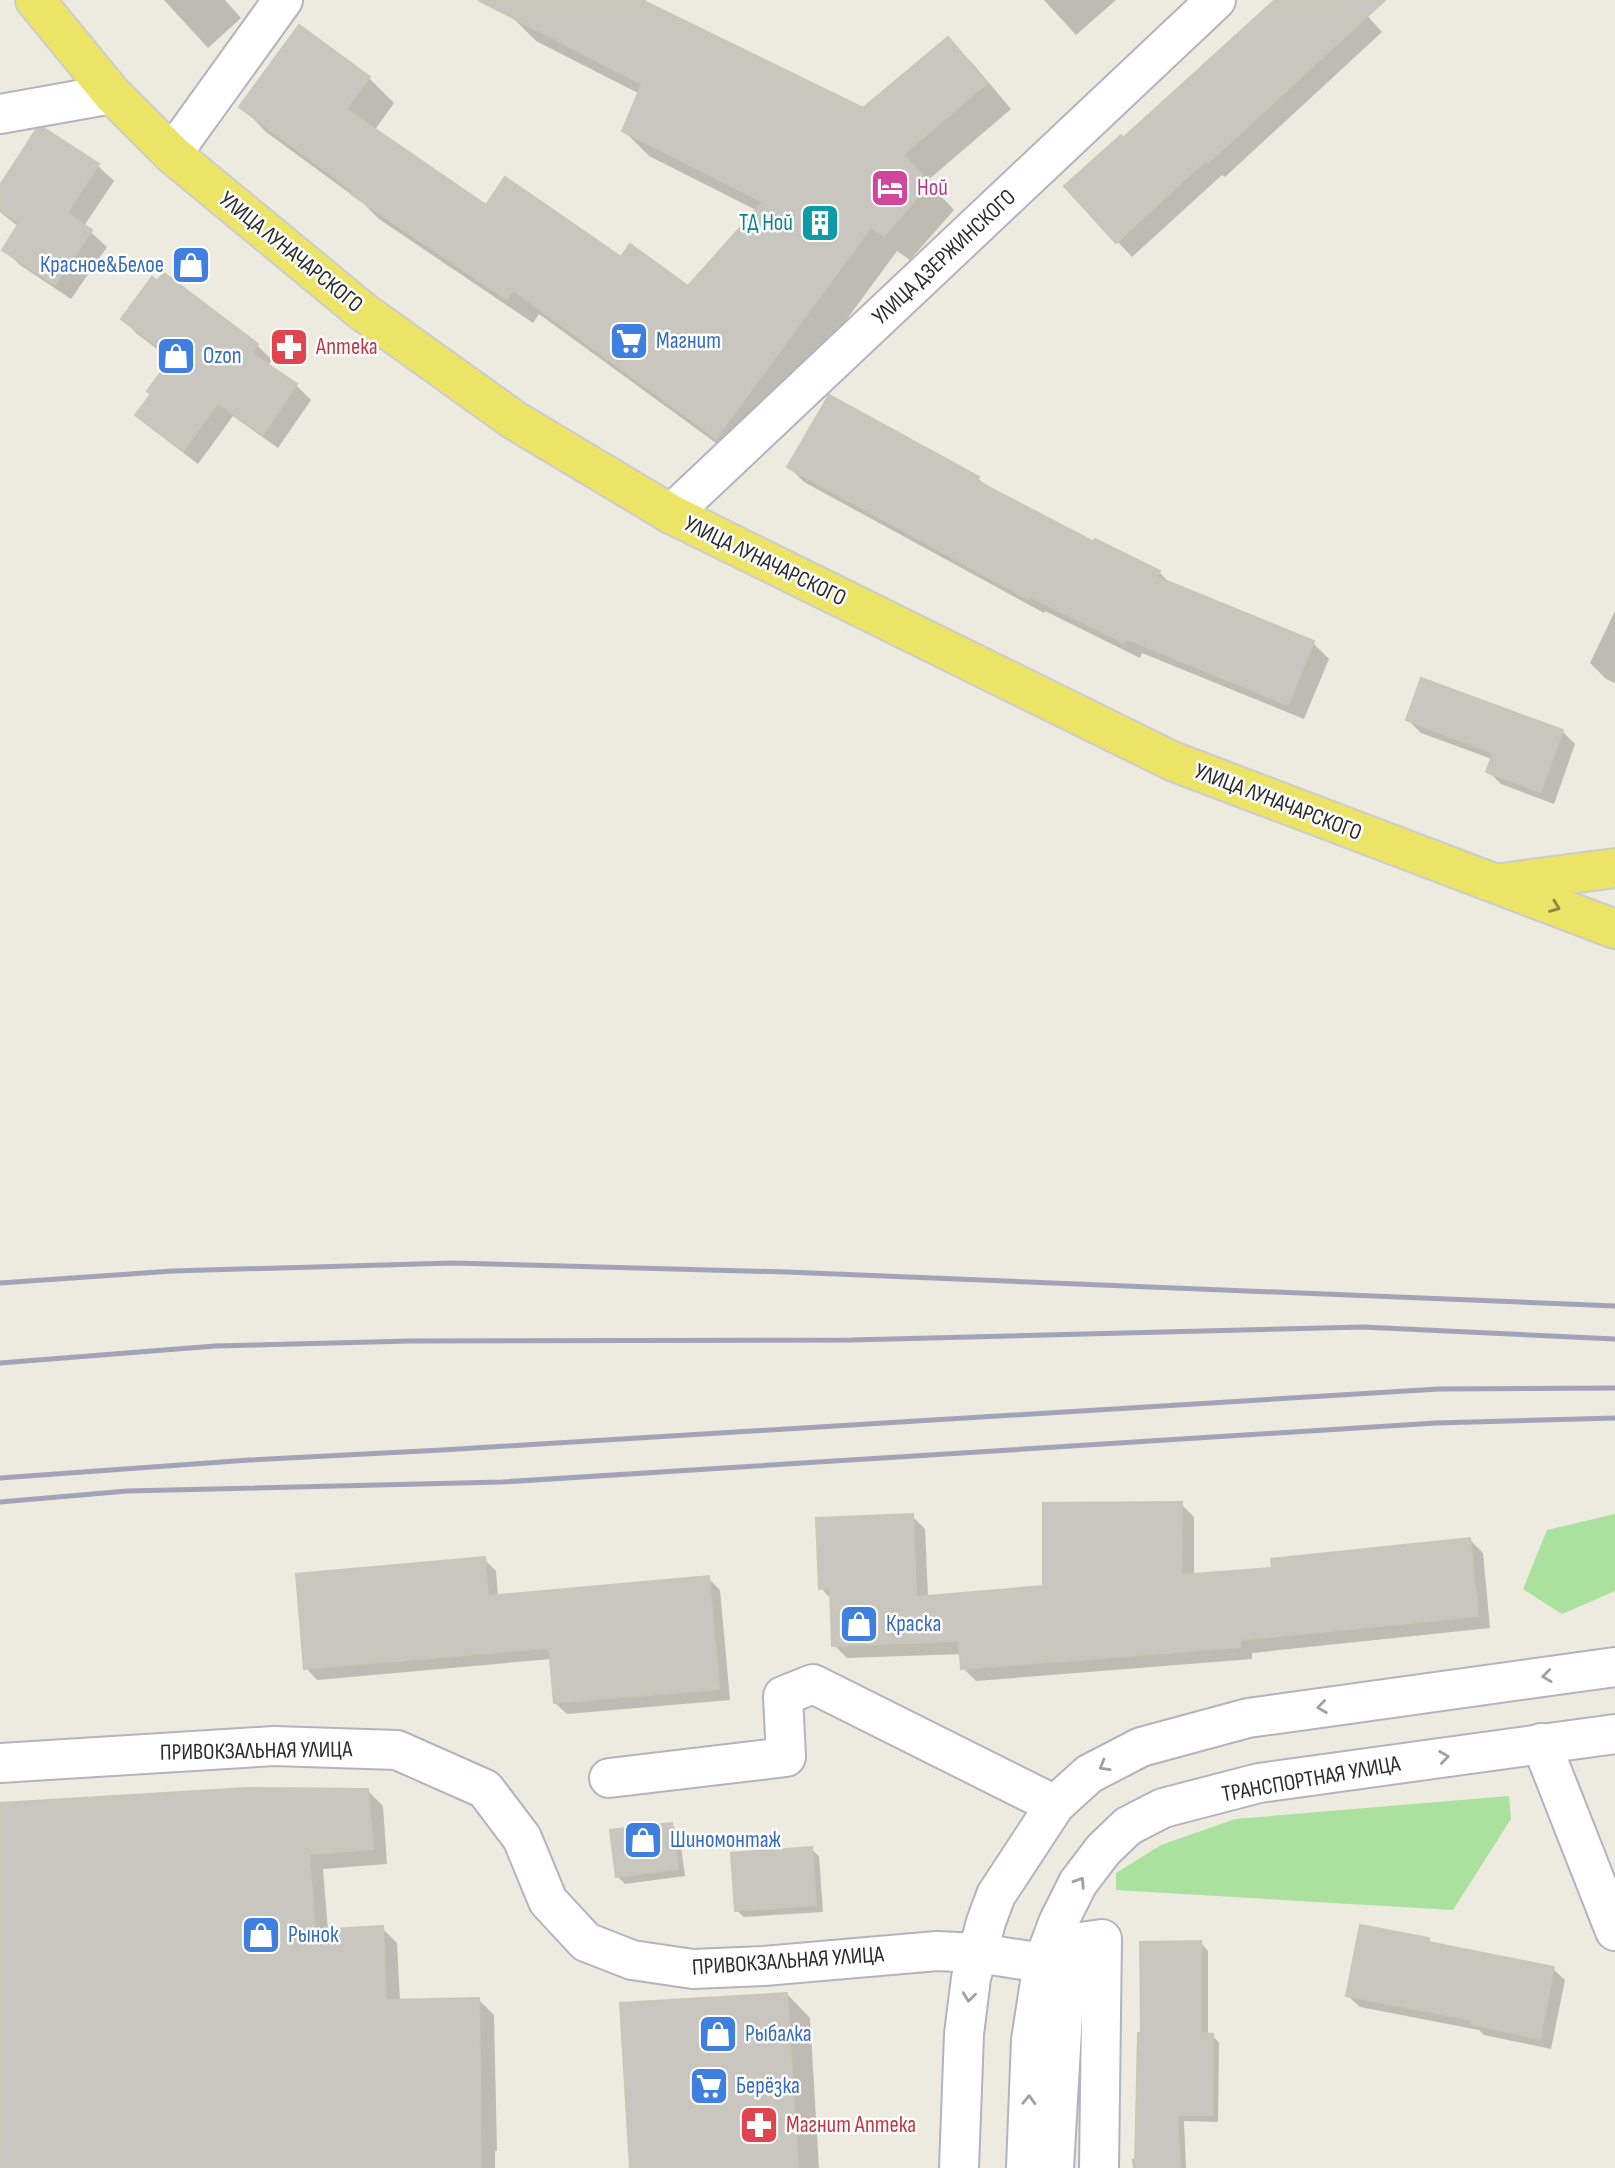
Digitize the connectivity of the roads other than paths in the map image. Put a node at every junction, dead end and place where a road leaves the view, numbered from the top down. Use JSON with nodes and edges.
{"nodes":[{"id":1,"x":35,"y":0,"type":"edge"},
{"id":2,"x":283,"y":0,"type":"edge"},
{"id":3,"x":1216,"y":0,"type":"edge"},
{"id":4,"x":112,"y":94,"type":"junction"},
{"id":5,"x":0,"y":114,"type":"edge"},
{"id":6,"x":172,"y":154,"type":"junction"},
{"id":7,"x":671,"y":514,"type":"junction"},
{"id":8,"x":1615,"y":868,"type":"edge"},
{"id":9,"x":1495,"y":884,"type":"junction"},
{"id":10,"x":1615,"y":929,"type":"edge"},
{"id":11,"x":1615,"y":1667,"type":"edge"},
{"id":12,"x":1615,"y":1734,"type":"edge"},
{"id":13,"x":1541,"y":1743,"type":"junction"},
{"id":14,"x":0,"y":1762,"type":"edge"},
{"id":15,"x":609,"y":1778,"type":"dead end"},
{"id":16,"x":1055,"y":1805,"type":"junction"},
{"id":17,"x":1615,"y":1931,"type":"edge"},
{"id":18,"x":978,"y":1953,"type":"junction"},
{"id":19,"x":1043,"y":1963,"type":"junction"},
{"id":20,"x":960,"y":2168,"type":"edge"},
{"id":21,"x":1026,"y":2168,"type":"edge"},
{"id":22,"x":1054,"y":2168,"type":"edge"},
{"id":23,"x":1099,"y":2168,"type":"edge"}],
"edges":[{"from":1,"to":4,"type":"main road","name":"УЛИЦА ЛУНАЧАРСКОГО"},
{"from":2,"to":6,"type":"street"},
{"from":3,"to":7,"type":"street","name":"УЛИЦА ДЗЕРЖИНСКОГО"},
{"from":4,"to":5,"type":"street"},
{"from":4,"to":6,"type":"main road","name":"УЛИЦА ЛУНАЧАРСКОГО"},
{"from":6,"to":7,"type":"main road","name":"УЛИЦА ЛУНАЧАРСКОГО"},
{"from":7,"to":9,"type":"main road","name":"УЛИЦА ЛУНАЧАРСКОГО"},
{"from":8,"to":9,"type":"main road"},
{"from":9,"to":10,"type":"main road","name":"УЛИЦА ЛУНАЧАРСКОГО","one_way":true},
{"from":11,"to":16,"type":"street","one_way":true},
{"from":12,"to":13,"type":"street","name":"ТРАНСПОРТНАЯ УЛИЦА"},
{"from":13,"to":17,"type":"street"},
{"from":19,"to":13,"type":"street","name":"ТРАНСПОРТНАЯ УЛИЦА","one_way":true},
{"from":14,"to":18,"type":"street","name":"ПРИВОКЗАЛЬНАЯ УЛИЦА"},
{"from":15,"to":16,"type":"street"},
{"from":16,"to":18,"type":"street"},
{"from":18,"to":19,"type":"street","name":"ПРИВОКЗАЛЬНАЯ УЛИЦА"},
{"from":18,"to":20,"type":"street","one_way":true},
{"from":21,"to":19,"type":"street","name":"ТРАНСПОРТНАЯ УЛИЦА","one_way":true},
{"from":22,"to":23,"type":"street"}]}
